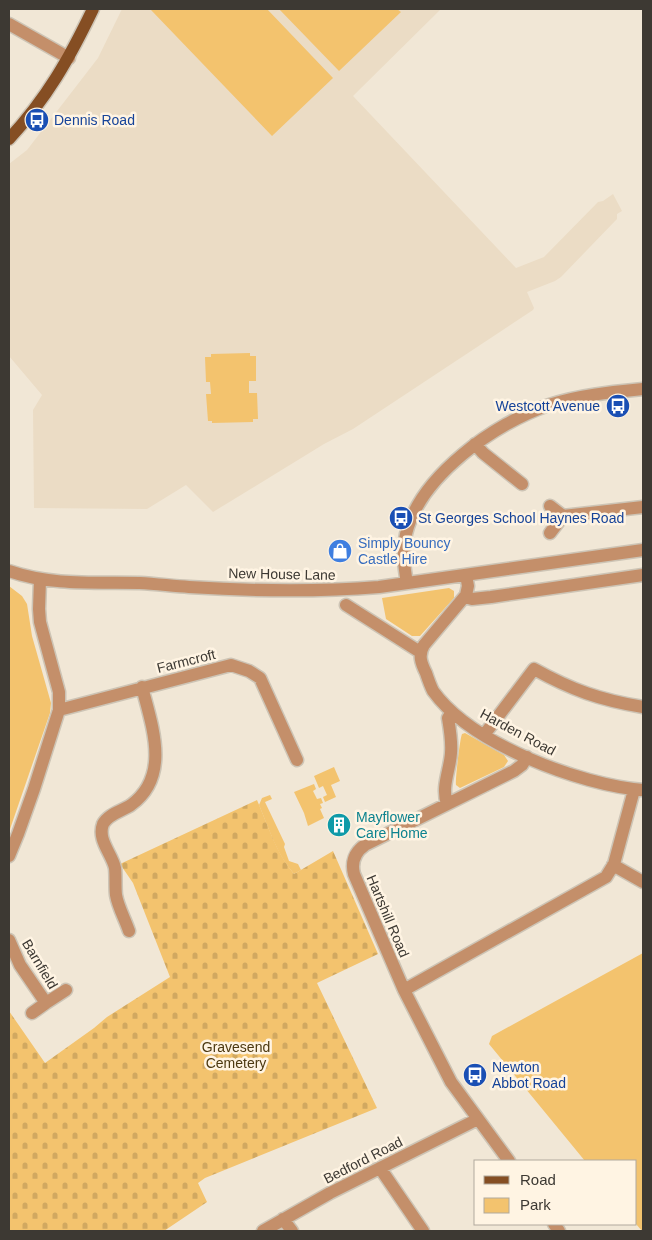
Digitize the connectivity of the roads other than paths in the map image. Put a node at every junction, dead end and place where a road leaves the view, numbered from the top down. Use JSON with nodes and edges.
{"nodes":[{"id":1,"x":93,"y":9,"type":"edge"},
{"id":2,"x":9,"y":24,"type":"edge"},
{"id":3,"x":68,"y":58,"type":"junction"},
{"id":4,"x":9,"y":139,"type":"edge"},
{"id":5,"x":643,"y":389,"type":"edge"},
{"id":6,"x":475,"y":444,"type":"junction"},
{"id":7,"x":522,"y":484,"type":"dead end"},
{"id":8,"x":550,"y":506,"type":"dead end"},
{"id":9,"x":643,"y":507,"type":"edge"},
{"id":10,"x":563,"y":516,"type":"junction"},
{"id":11,"x":550,"y":533,"type":"dead end"},
{"id":12,"x":643,"y":550,"type":"edge"},
{"id":13,"x":9,"y":571,"type":"edge"},
{"id":14,"x":466,"y":575,"type":"junction"},
{"id":15,"x":643,"y":576,"type":"edge"},
{"id":16,"x":40,"y":580,"type":"junction"},
{"id":17,"x":407,"y":583,"type":"junction"},
{"id":18,"x":465,"y":596,"type":"junction"},
{"id":19,"x":346,"y":605,"type":"dead end"},
{"id":20,"x":420,"y":652,"type":"junction"},
{"id":21,"x":142,"y":688,"type":"junction"},
{"id":22,"x":643,"y":707,"type":"edge"},
{"id":23,"x":59,"y":710,"type":"junction"},
{"id":24,"x":452,"y":712,"type":"junction"},
{"id":25,"x":484,"y":735,"type":"junction"},
{"id":26,"x":526,"y":757,"type":"junction"},
{"id":27,"x":297,"y":760,"type":"dead end"},
{"id":28,"x":638,"y":790,"type":"edge"},
{"id":29,"x":447,"y":804,"type":"junction"},
{"id":30,"x":9,"y":856,"type":"edge"},
{"id":31,"x":613,"y":865,"type":"junction"},
{"id":32,"x":643,"y":882,"type":"edge"},
{"id":33,"x":129,"y":931,"type":"dead end"},
{"id":34,"x":9,"y":940,"type":"edge"},
{"id":35,"x":66,"y":990,"type":"dead end"},
{"id":36,"x":404,"y":990,"type":"junction"},
{"id":37,"x":46,"y":1003,"type":"junction"},
{"id":38,"x":32,"y":1013,"type":"dead end"},
{"id":39,"x":478,"y":1119,"type":"junction"},
{"id":40,"x":508,"y":1160,"type":"edge"},
{"id":41,"x":380,"y":1168,"type":"junction"},
{"id":42,"x":283,"y":1219,"type":"junction"},
{"id":43,"x":263,"y":1231,"type":"edge"},
{"id":44,"x":292,"y":1231,"type":"edge"},
{"id":45,"x":423,"y":1231,"type":"edge"}],
"edges":[{"from":1,"to":3,"type":"main road"},
{"from":2,"to":3,"type":"street"},
{"from":3,"to":4,"type":"main road"},
{"from":5,"to":6,"type":"street"},
{"from":6,"to":7,"type":"street"},
{"from":6,"to":17,"type":"street"},
{"from":8,"to":10,"type":"street"},
{"from":9,"to":10,"type":"street"},
{"from":10,"to":11,"type":"street"},
{"from":12,"to":14,"type":"street","name":"New House Lane"},
{"from":13,"to":16,"type":"street","name":"New House Lane"},
{"from":14,"to":17,"type":"street","name":"New House Lane"},
{"from":14,"to":18,"type":"street"},
{"from":15,"to":18,"type":"street"},
{"from":16,"to":17,"type":"street","name":"New House Lane"},
{"from":16,"to":23,"type":"street"},
{"from":18,"to":20,"type":"street"},
{"from":19,"to":20,"type":"street"},
{"from":20,"to":24,"type":"street","name":"Harden Road"},
{"from":21,"to":23,"type":"street","name":"Farmcroft"},
{"from":21,"to":27,"type":"street","name":"Farmcroft"},
{"from":21,"to":33,"type":"street"},
{"from":22,"to":25,"type":"street"},
{"from":23,"to":30,"type":"street"},
{"from":24,"to":25,"type":"street","name":"Harden Road"},
{"from":24,"to":29,"type":"street"},
{"from":25,"to":26,"type":"street","name":"Harden Road"},
{"from":26,"to":28,"type":"street","name":"Harden Road"},
{"from":26,"to":29,"type":"street","name":"Hartshill Road"},
{"from":28,"to":31,"type":"street"},
{"from":29,"to":36,"type":"street","name":"Hartshill Road"},
{"from":31,"to":32,"type":"street"},
{"from":31,"to":36,"type":"street"},
{"from":34,"to":37,"type":"street","name":"Barnfield"},
{"from":35,"to":37,"type":"street","name":"Barnfield"},
{"from":36,"to":39,"type":"street","name":"Hartshill Road"},
{"from":37,"to":38,"type":"street","name":"Barnfield"},
{"from":39,"to":40,"type":"street","name":"Hartshill Road"},
{"from":39,"to":41,"type":"street","name":"Bedford Road"},
{"from":41,"to":42,"type":"street","name":"Bedford Road"},
{"from":41,"to":45,"type":"street"},
{"from":42,"to":43,"type":"street","name":"Bedford Road"},
{"from":42,"to":44,"type":"street"}]}
